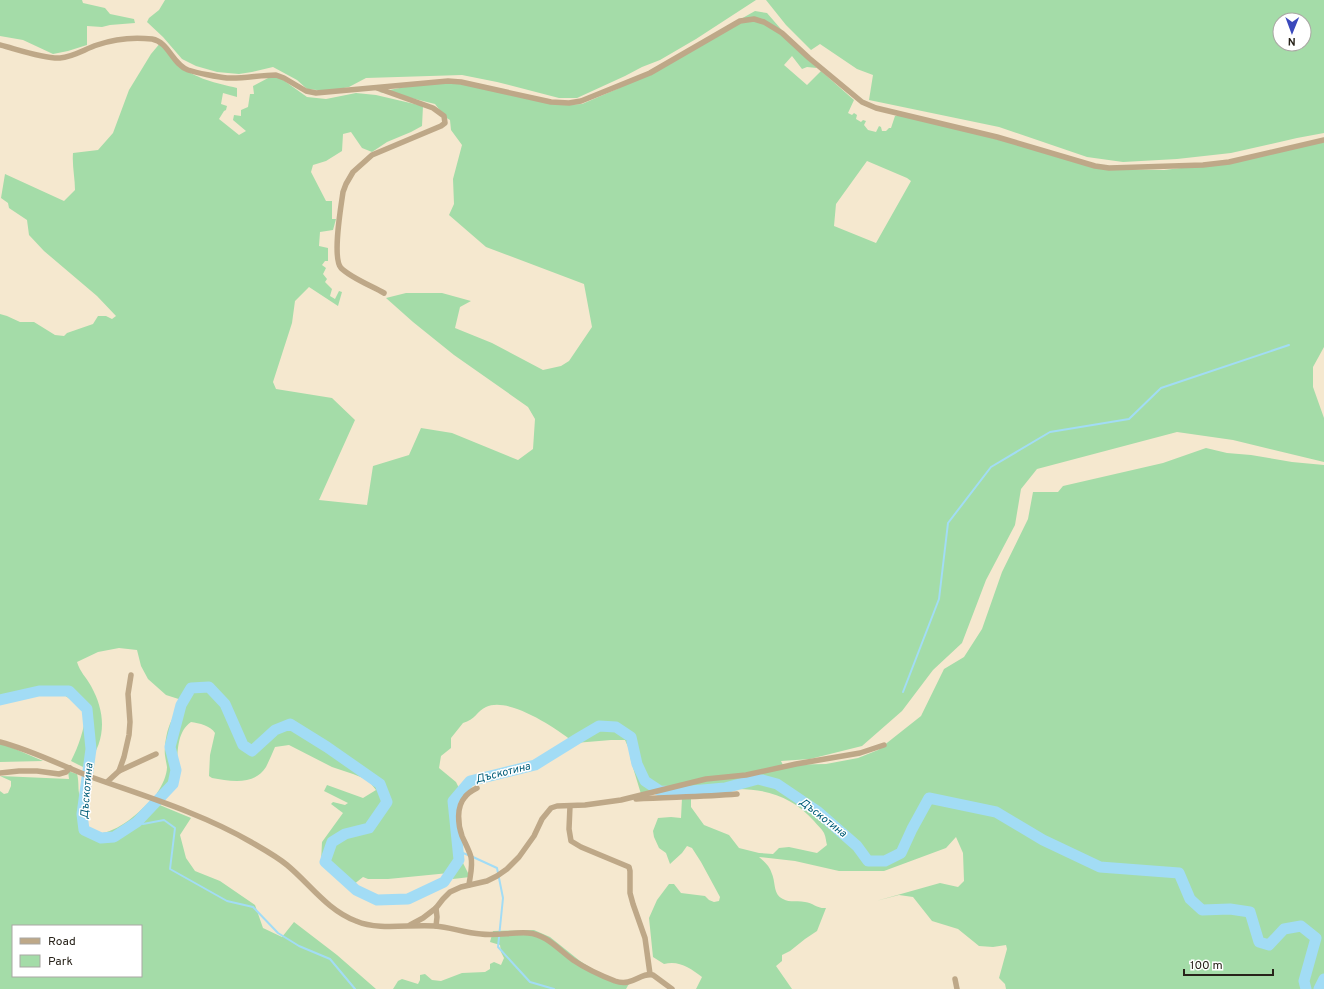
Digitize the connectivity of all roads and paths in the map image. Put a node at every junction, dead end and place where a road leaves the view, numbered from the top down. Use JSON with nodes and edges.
{"nodes":[{"id":1,"x":0,"y":45,"type":"edge"},
{"id":2,"x":374,"y":87,"type":"junction"},
{"id":3,"x":1324,"y":140,"type":"edge"},
{"id":4,"x":384,"y":292,"type":"dead end"},
{"id":5,"x":131,"y":675,"type":"dead end"},
{"id":6,"x":0,"y":742,"type":"edge"},
{"id":7,"x":884,"y":745,"type":"dead end"},
{"id":8,"x":156,"y":754,"type":"dead end"},
{"id":9,"x":70,"y":768,"type":"junction"},
{"id":10,"x":119,"y":771,"type":"junction"},
{"id":11,"x":0,"y":773,"type":"edge"},
{"id":12,"x":107,"y":782,"type":"junction"},
{"id":13,"x":478,"y":788,"type":"dead end"},
{"id":14,"x":737,"y":794,"type":"dead end"},
{"id":15,"x":621,"y":800,"type":"junction"},
{"id":16,"x":570,"y":806,"type":"junction"},
{"id":17,"x":469,"y":885,"type":"junction"},
{"id":18,"x":436,"y":908,"type":"junction"},
{"id":19,"x":410,"y":926,"type":"junction"},
{"id":20,"x":436,"y":926,"type":"junction"},
{"id":21,"x":650,"y":974,"type":"junction"},
{"id":22,"x":955,"y":979,"type":"dead end"},
{"id":23,"x":672,"y":989,"type":"edge"},
{"id":24,"x":957,"y":989,"type":"edge"}],
"edges":[{"from":1,"to":2,"type":"street"},
{"from":2,"to":3,"type":"street"},
{"from":2,"to":4,"type":"street"},
{"from":5,"to":10,"type":"street"},
{"from":6,"to":9,"type":"street"},
{"from":7,"to":15,"type":"street"},
{"from":8,"to":10,"type":"street"},
{"from":9,"to":11,"type":"street"},
{"from":9,"to":12,"type":"street"},
{"from":10,"to":12,"type":"street"},
{"from":12,"to":19,"type":"street"},
{"from":13,"to":17,"type":"street"},
{"from":14,"to":15,"type":"street"},
{"from":15,"to":16,"type":"street"},
{"from":16,"to":17,"type":"street"},
{"from":16,"to":21,"type":"street"},
{"from":17,"to":18,"type":"street"},
{"from":18,"to":19,"type":"street"},
{"from":18,"to":20,"type":"street"},
{"from":19,"to":20,"type":"street"},
{"from":20,"to":21,"type":"street"},
{"from":21,"to":23,"type":"street"},
{"from":22,"to":24,"type":"street"}]}
